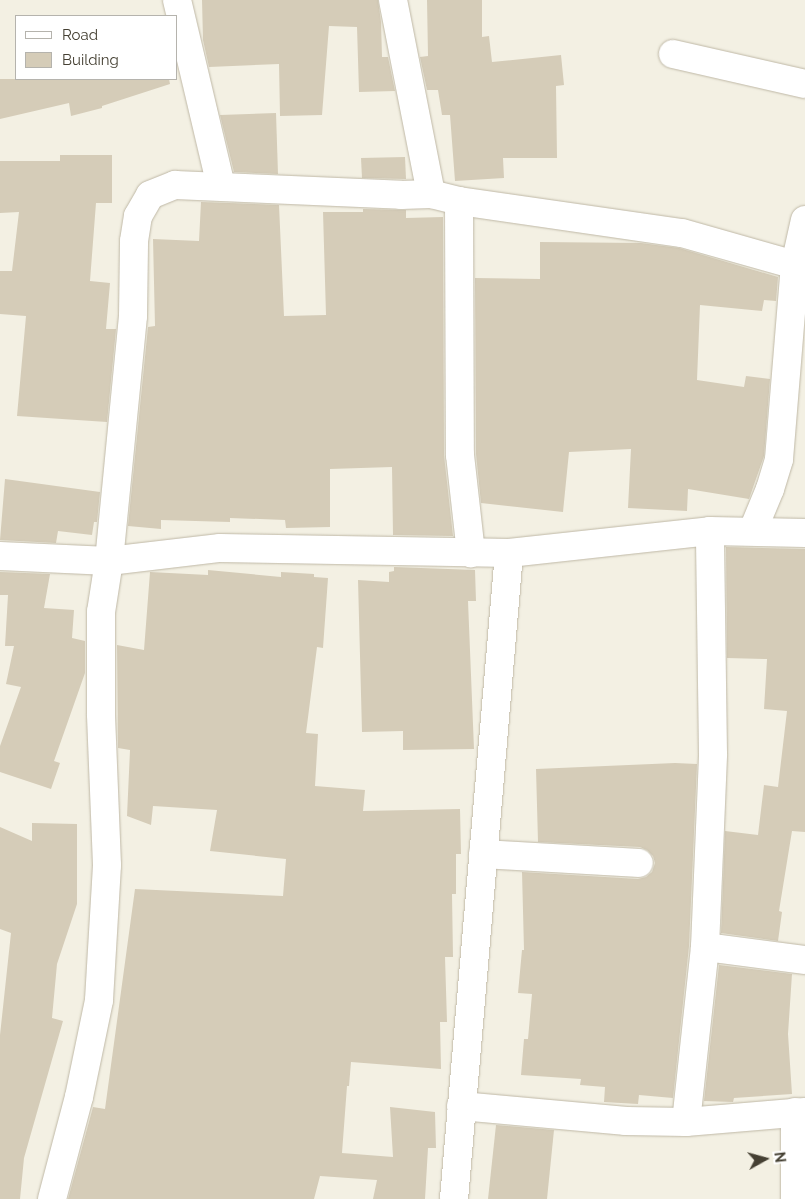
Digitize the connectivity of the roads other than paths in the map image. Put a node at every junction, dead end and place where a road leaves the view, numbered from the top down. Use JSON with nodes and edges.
{"nodes":[{"id":1,"x":177,"y":0,"type":"edge"},
{"id":2,"x":393,"y":0,"type":"edge"},
{"id":3,"x":674,"y":54,"type":"dead end"},
{"id":4,"x":805,"y":84,"type":"edge"},
{"id":5,"x":221,"y":186,"type":"junction"},
{"id":6,"x":431,"y":194,"type":"junction"},
{"id":7,"x":459,"y":201,"type":"junction"},
{"id":8,"x":805,"y":220,"type":"edge"},
{"id":9,"x":795,"y":265,"type":"junction"},
{"id":10,"x":752,"y":530,"type":"junction"},
{"id":11,"x":710,"y":531,"type":"junction"},
{"id":12,"x":805,"y":533,"type":"edge"},
{"id":13,"x":471,"y":553,"type":"junction"},
{"id":14,"x":509,"y":553,"type":"junction"},
{"id":15,"x":0,"y":556,"type":"edge"},
{"id":16,"x":109,"y":561,"type":"junction"},
{"id":17,"x":483,"y":854,"type":"junction"},
{"id":18,"x":639,"y":863,"type":"dead end"},
{"id":19,"x":705,"y":947,"type":"junction"},
{"id":20,"x":805,"y":960,"type":"edge"},
{"id":21,"x":461,"y":1106,"type":"junction"},
{"id":22,"x":800,"y":1112,"type":"edge"},
{"id":23,"x":686,"y":1122,"type":"junction"},
{"id":24,"x":52,"y":1199,"type":"edge"},
{"id":25,"x":454,"y":1199,"type":"edge"},
{"id":26,"x":795,"y":1199,"type":"edge"}],
"edges":[{"from":1,"to":5,"type":"street"},
{"from":2,"to":6,"type":"street"},
{"from":3,"to":4,"type":"street"},
{"from":5,"to":6,"type":"street"},
{"from":5,"to":16,"type":"street"},
{"from":6,"to":7,"type":"street"},
{"from":7,"to":9,"type":"street"},
{"from":7,"to":13,"type":"street"},
{"from":8,"to":9,"type":"street"},
{"from":9,"to":10,"type":"street"},
{"from":10,"to":11,"type":"street"},
{"from":10,"to":12,"type":"street"},
{"from":11,"to":14,"type":"street"},
{"from":11,"to":19,"type":"street"},
{"from":13,"to":14,"type":"street"},
{"from":13,"to":16,"type":"street"},
{"from":14,"to":17,"type":"street"},
{"from":15,"to":16,"type":"street"},
{"from":16,"to":24,"type":"street"},
{"from":17,"to":18,"type":"street"},
{"from":17,"to":21,"type":"street"},
{"from":19,"to":20,"type":"street"},
{"from":19,"to":23,"type":"street"},
{"from":21,"to":23,"type":"street"},
{"from":21,"to":25,"type":"street"},
{"from":22,"to":23,"type":"street"},
{"from":22,"to":26,"type":"street"}]}
